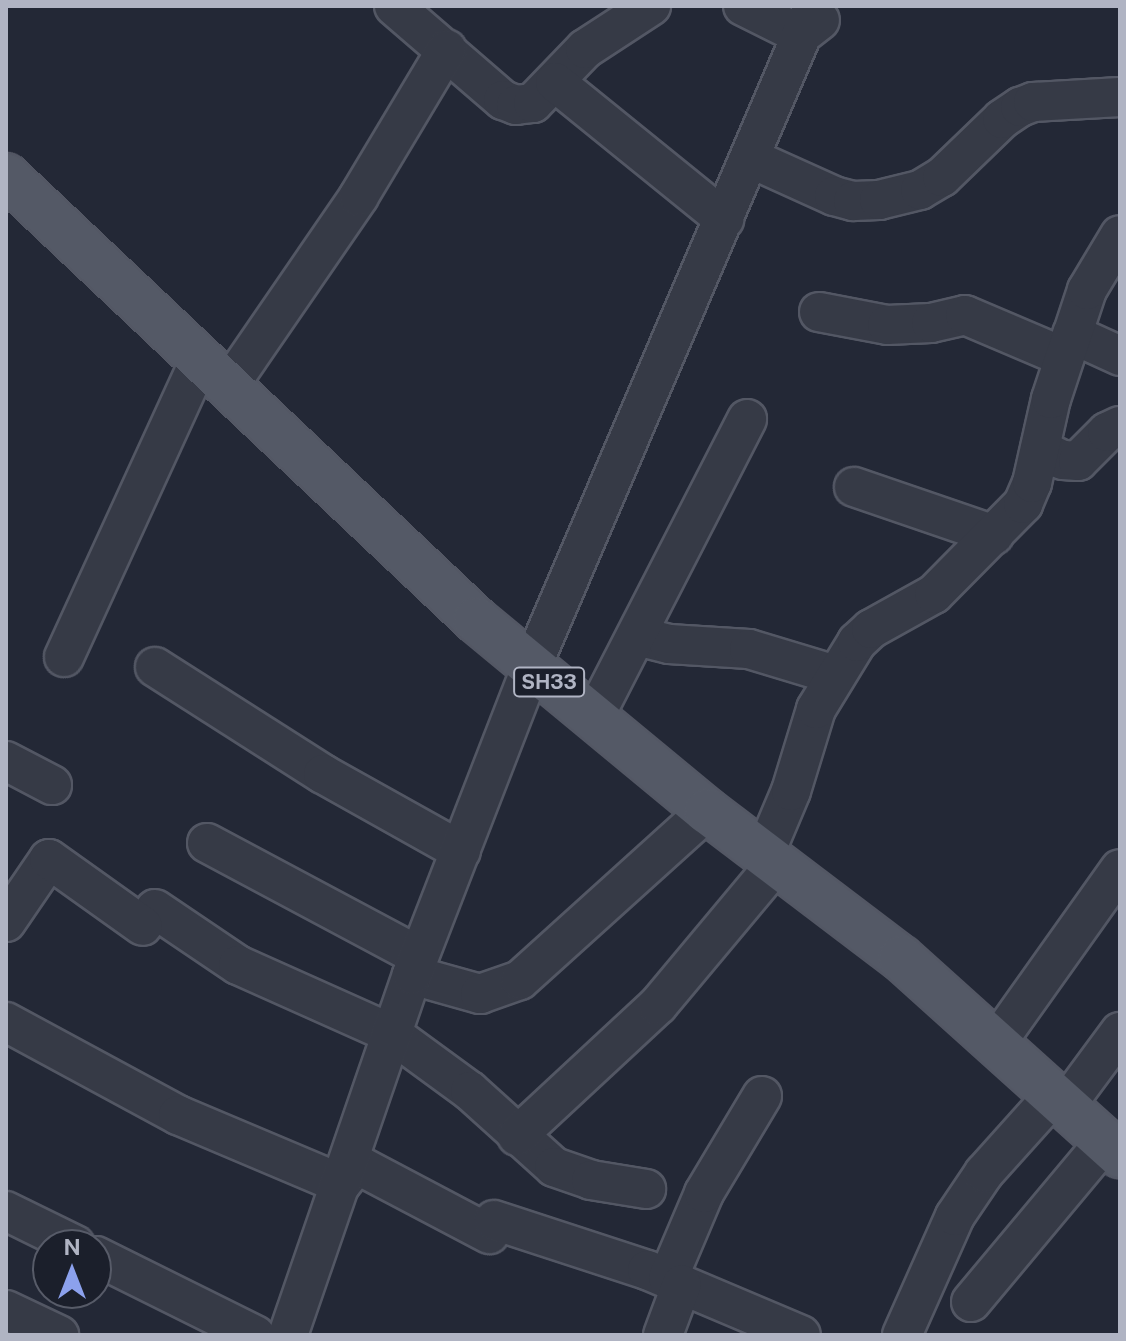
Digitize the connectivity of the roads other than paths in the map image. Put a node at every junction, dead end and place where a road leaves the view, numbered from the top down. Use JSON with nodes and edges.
{"nodes":[{"id":1,"x":394,"y":6,"type":"edge"},
{"id":2,"x":651,"y":6,"type":"edge"},
{"id":3,"x":743,"y":6,"type":"edge"},
{"id":4,"x":838,"y":6,"type":"edge"},
{"id":5,"x":808,"y":21,"type":"edge"},
{"id":6,"x":447,"y":49,"type":"junction"},
{"id":7,"x":555,"y":82,"type":"junction"},
{"id":8,"x":1120,"y":97,"type":"edge"},
{"id":9,"x":750,"y":158,"type":"junction"},
{"id":10,"x":6,"y":176,"type":"edge"},
{"id":11,"x":724,"y":219,"type":"junction"},
{"id":12,"x":1120,"y":235,"type":"edge"},
{"id":13,"x":819,"y":312,"type":"dead end"},
{"id":14,"x":1068,"y":346,"type":"junction"},
{"id":15,"x":1120,"y":356,"type":"edge"},
{"id":16,"x":216,"y":371,"type":"junction"},
{"id":17,"x":747,"y":419,"type":"dead end"},
{"id":18,"x":1120,"y":426,"type":"edge"},
{"id":19,"x":1040,"y":449,"type":"junction"},
{"id":20,"x":854,"y":487,"type":"dead end"},
{"id":21,"x":994,"y":535,"type":"junction"},
{"id":22,"x":637,"y":636,"type":"junction"},
{"id":23,"x":64,"y":657,"type":"dead end"},
{"id":24,"x":155,"y":667,"type":"dead end"},
{"id":25,"x":531,"y":668,"type":"junction"},
{"id":26,"x":835,"y":675,"type":"junction"},
{"id":27,"x":594,"y":717,"type":"junction"},
{"id":28,"x":6,"y":761,"type":"edge"},
{"id":29,"x":52,"y":785,"type":"dead end"},
{"id":30,"x":707,"y":811,"type":"junction"},
{"id":31,"x":207,"y":843,"type":"dead end"},
{"id":32,"x":461,"y":851,"type":"junction"},
{"id":33,"x":770,"y":860,"type":"junction"},
{"id":34,"x":1120,"y":869,"type":"edge"},
{"id":35,"x":6,"y":922,"type":"edge"},
{"id":36,"x":416,"y":966,"type":"junction"},
{"id":37,"x":6,"y":1022,"type":"edge"},
{"id":38,"x":1120,"y":1032,"type":"edge"},
{"id":39,"x":392,"y":1034,"type":"junction"},
{"id":40,"x":997,"y":1042,"type":"junction"},
{"id":41,"x":762,"y":1096,"type":"dead end"},
{"id":42,"x":1060,"y":1100,"type":"junction"},
{"id":43,"x":517,"y":1136,"type":"junction"},
{"id":44,"x":1113,"y":1148,"type":"edge"},
{"id":45,"x":341,"y":1184,"type":"junction"},
{"id":46,"x":646,"y":1189,"type":"dead end"},
{"id":47,"x":6,"y":1211,"type":"edge"},
{"id":48,"x":43,"y":1229,"type":"edge"},
{"id":49,"x":112,"y":1264,"type":"edge"},
{"id":50,"x":675,"y":1281,"type":"junction"},
{"id":51,"x":971,"y":1302,"type":"dead end"},
{"id":52,"x":6,"y":1310,"type":"edge"},
{"id":53,"x":291,"y":1332,"type":"edge"},
{"id":54,"x":59,"y":1335,"type":"edge"},
{"id":55,"x":255,"y":1335,"type":"edge"},
{"id":56,"x":663,"y":1335,"type":"edge"},
{"id":57,"x":801,"y":1335,"type":"edge"},
{"id":58,"x":902,"y":1335,"type":"edge"}],
"edges":[{"from":1,"to":6,"type":"street"},
{"from":2,"to":7,"type":"street"},
{"from":3,"to":5,"type":"street"},
{"from":4,"to":5,"type":"street"},
{"from":5,"to":9,"type":"street"},
{"from":6,"to":7,"type":"street"},
{"from":6,"to":16,"type":"street"},
{"from":7,"to":11,"type":"street"},
{"from":8,"to":9,"type":"street"},
{"from":9,"to":11,"type":"street"},
{"from":10,"to":16,"type":"main road","number":"SH33"},
{"from":11,"to":25,"type":"street"},
{"from":12,"to":14,"type":"street"},
{"from":13,"to":14,"type":"street"},
{"from":14,"to":15,"type":"street"},
{"from":14,"to":19,"type":"street"},
{"from":16,"to":23,"type":"street"},
{"from":16,"to":25,"type":"main road","number":"SH33"},
{"from":17,"to":22,"type":"street"},
{"from":18,"to":19,"type":"street"},
{"from":19,"to":21,"type":"street"},
{"from":20,"to":21,"type":"street"},
{"from":21,"to":26,"type":"street"},
{"from":22,"to":26,"type":"street"},
{"from":22,"to":27,"type":"street"},
{"from":24,"to":32,"type":"street"},
{"from":25,"to":27,"type":"main road","number":"SH33"},
{"from":25,"to":32,"type":"street"},
{"from":26,"to":33,"type":"street"},
{"from":27,"to":30,"type":"main road","number":"SH33"},
{"from":28,"to":29,"type":"street"},
{"from":30,"to":33,"type":"main road","number":"SH33"},
{"from":30,"to":36,"type":"street"},
{"from":31,"to":36,"type":"street"},
{"from":32,"to":36,"type":"street"},
{"from":33,"to":40,"type":"main road","number":"SH33"},
{"from":33,"to":43,"type":"street"},
{"from":34,"to":40,"type":"street"},
{"from":35,"to":39,"type":"street"},
{"from":36,"to":39,"type":"street"},
{"from":37,"to":45,"type":"street"},
{"from":38,"to":42,"type":"street"},
{"from":39,"to":43,"type":"street"},
{"from":39,"to":45,"type":"street"},
{"from":40,"to":42,"type":"main road","number":"SH33"},
{"from":41,"to":50,"type":"street"},
{"from":42,"to":44,"type":"main road","number":"SH33"},
{"from":42,"to":58,"type":"street"},
{"from":43,"to":46,"type":"street"},
{"from":44,"to":51,"type":"street"},
{"from":45,"to":50,"type":"street"},
{"from":45,"to":53,"type":"street"},
{"from":47,"to":48,"type":"street"},
{"from":49,"to":55,"type":"street"},
{"from":50,"to":56,"type":"street"},
{"from":50,"to":57,"type":"street"},
{"from":52,"to":54,"type":"street"}]}
